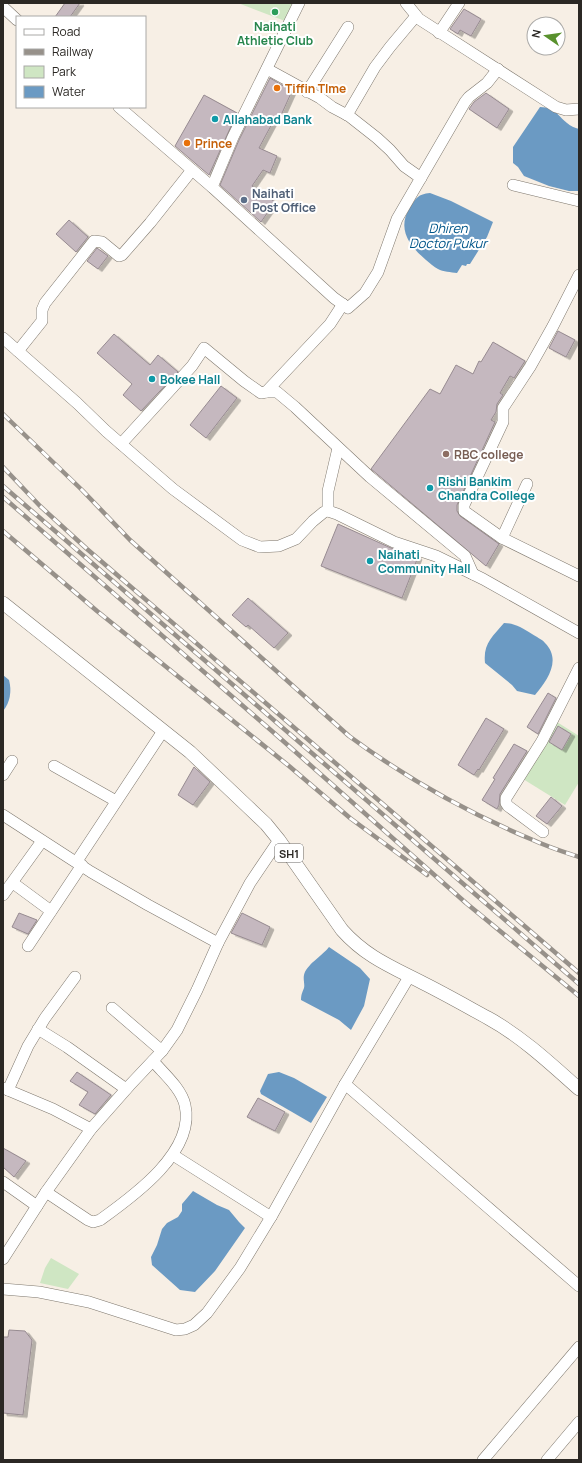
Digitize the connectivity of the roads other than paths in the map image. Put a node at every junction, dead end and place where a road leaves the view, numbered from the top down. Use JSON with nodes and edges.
{"nodes":[{"id":1,"x":299,"y":3,"type":"edge"},
{"id":2,"x":406,"y":3,"type":"edge"},
{"id":3,"x":459,"y":3,"type":"edge"},
{"id":4,"x":3,"y":7,"type":"edge"},
{"id":5,"x":416,"y":16,"type":"junction"},
{"id":6,"x":16,"y":19,"type":"edge"},
{"id":7,"x":348,"y":27,"type":"dead end"},
{"id":8,"x":439,"y":33,"type":"junction"},
{"id":9,"x":267,"y":69,"type":"junction"},
{"id":10,"x":498,"y":69,"type":"junction"},
{"id":11,"x":307,"y":92,"type":"junction"},
{"id":12,"x":119,"y":108,"type":"edge"},
{"id":13,"x":579,"y":109,"type":"edge"},
{"id":14,"x":347,"y":115,"type":"junction"},
{"id":15,"x":192,"y":170,"type":"junction"},
{"id":16,"x":421,"y":178,"type":"junction"},
{"id":17,"x":513,"y":185,"type":"dead end"},
{"id":18,"x":212,"y":187,"type":"junction"},
{"id":19,"x":579,"y":201,"type":"edge"},
{"id":20,"x":579,"y":275,"type":"edge"},
{"id":21,"x":343,"y":304,"type":"junction"},
{"id":22,"x":4,"y":341,"type":"edge"},
{"id":23,"x":18,"y":350,"type":"junction"},
{"id":24,"x":266,"y":392,"type":"junction"},
{"id":25,"x":121,"y":444,"type":"junction"},
{"id":26,"x":338,"y":448,"type":"junction"},
{"id":27,"x":527,"y":484,"type":"dead end"},
{"id":28,"x":328,"y":511,"type":"junction"},
{"id":29,"x":502,"y":538,"type":"junction"},
{"id":30,"x":473,"y":574,"type":"junction"},
{"id":31,"x":579,"y":576,"type":"edge"},
{"id":32,"x":3,"y":603,"type":"edge"},
{"id":33,"x":579,"y":633,"type":"edge"},
{"id":34,"x":579,"y":668,"type":"edge"},
{"id":35,"x":163,"y":731,"type":"junction"},
{"id":36,"x":12,"y":761,"type":"dead end"},
{"id":37,"x":54,"y":766,"type":"dead end"},
{"id":38,"x":3,"y":775,"type":"edge"},
{"id":39,"x":116,"y":802,"type":"junction"},
{"id":40,"x":3,"y":815,"type":"edge"},
{"id":41,"x":543,"y":832,"type":"dead end"},
{"id":42,"x":279,"y":840,"type":"junction"},
{"id":43,"x":42,"y":841,"type":"junction"},
{"id":44,"x":79,"y":863,"type":"junction"},
{"id":45,"x":13,"y":883,"type":"junction"},
{"id":46,"x":3,"y":895,"type":"edge"},
{"id":47,"x":51,"y":911,"type":"junction"},
{"id":48,"x":218,"y":943,"type":"junction"},
{"id":49,"x":28,"y":946,"type":"dead end"},
{"id":50,"x":75,"y":977,"type":"dead end"},
{"id":51,"x":409,"y":977,"type":"junction"},
{"id":52,"x":112,"y":1008,"type":"dead end"},
{"id":53,"x":38,"y":1029,"type":"junction"},
{"id":54,"x":162,"y":1051,"type":"junction"},
{"id":55,"x":153,"y":1060,"type":"junction"},
{"id":56,"x":345,"y":1084,"type":"junction"},
{"id":57,"x":6,"y":1089,"type":"edge"},
{"id":58,"x":579,"y":1089,"type":"edge"},
{"id":59,"x":126,"y":1090,"type":"junction"},
{"id":60,"x":91,"y":1129,"type":"junction"},
{"id":61,"x":173,"y":1155,"type":"junction"},
{"id":62,"x":3,"y":1182,"type":"edge"},
{"id":63,"x":46,"y":1192,"type":"junction"},
{"id":64,"x":37,"y":1206,"type":"junction"},
{"id":65,"x":271,"y":1217,"type":"junction"},
{"id":66,"x":3,"y":1259,"type":"edge"},
{"id":67,"x":579,"y":1286,"type":"edge"},
{"id":68,"x":3,"y":1290,"type":"edge"},
{"id":69,"x":579,"y":1347,"type":"edge"},
{"id":70,"x":579,"y":1422,"type":"edge"},
{"id":71,"x":483,"y":1460,"type":"edge"},
{"id":72,"x":547,"y":1460,"type":"edge"}],
"edges":[{"from":1,"to":9,"type":"street"},
{"from":2,"to":5,"type":"street"},
{"from":3,"to":8,"type":"street"},
{"from":4,"to":6,"type":"street"},
{"from":5,"to":8,"type":"street"},
{"from":5,"to":14,"type":"street"},
{"from":7,"to":11,"type":"street"},
{"from":8,"to":10,"type":"street"},
{"from":9,"to":11,"type":"street"},
{"from":9,"to":18,"type":"street"},
{"from":10,"to":13,"type":"street"},
{"from":10,"to":16,"type":"street"},
{"from":11,"to":14,"type":"street"},
{"from":12,"to":15,"type":"street"},
{"from":14,"to":16,"type":"street"},
{"from":15,"to":18,"type":"street"},
{"from":15,"to":23,"type":"street"},
{"from":16,"to":21,"type":"street"},
{"from":17,"to":19,"type":"street"},
{"from":18,"to":21,"type":"street"},
{"from":20,"to":29,"type":"street"},
{"from":21,"to":24,"type":"street"},
{"from":22,"to":23,"type":"street"},
{"from":23,"to":25,"type":"street"},
{"from":24,"to":25,"type":"street"},
{"from":24,"to":26,"type":"street"},
{"from":25,"to":28,"type":"street"},
{"from":26,"to":28,"type":"street"},
{"from":26,"to":30,"type":"street"},
{"from":27,"to":29,"type":"street"},
{"from":28,"to":30,"type":"street"},
{"from":29,"to":31,"type":"street"},
{"from":30,"to":33,"type":"street"},
{"from":32,"to":35,"type":"main road","number":"SH1"},
{"from":34,"to":41,"type":"street"},
{"from":35,"to":39,"type":"street"},
{"from":35,"to":42,"type":"main road","number":"SH1"},
{"from":36,"to":38,"type":"street"},
{"from":37,"to":39,"type":"street"},
{"from":39,"to":44,"type":"street"},
{"from":40,"to":43,"type":"street"},
{"from":42,"to":48,"type":"street"},
{"from":42,"to":51,"type":"main road","number":"SH1"},
{"from":43,"to":44,"type":"street"},
{"from":43,"to":45,"type":"street"},
{"from":44,"to":47,"type":"street"},
{"from":44,"to":48,"type":"street"},
{"from":45,"to":46,"type":"street"},
{"from":45,"to":47,"type":"street"},
{"from":47,"to":49,"type":"street"},
{"from":48,"to":54,"type":"street"},
{"from":50,"to":53,"type":"street"},
{"from":51,"to":56,"type":"street"},
{"from":51,"to":58,"type":"main road","number":"SH1"},
{"from":52,"to":54,"type":"street"},
{"from":53,"to":57,"type":"street"},
{"from":53,"to":59,"type":"street"},
{"from":54,"to":55,"type":"street"},
{"from":55,"to":59,"type":"street"},
{"from":55,"to":61,"type":"street"},
{"from":56,"to":65,"type":"street"},
{"from":56,"to":67,"type":"street"},
{"from":57,"to":60,"type":"street"},
{"from":59,"to":60,"type":"street"},
{"from":60,"to":63,"type":"street"},
{"from":61,"to":63,"type":"street"},
{"from":61,"to":65,"type":"street"},
{"from":62,"to":64,"type":"street"},
{"from":63,"to":64,"type":"street"},
{"from":64,"to":66,"type":"street"},
{"from":65,"to":68,"type":"street"},
{"from":69,"to":71,"type":"street"},
{"from":70,"to":72,"type":"street"}]}
